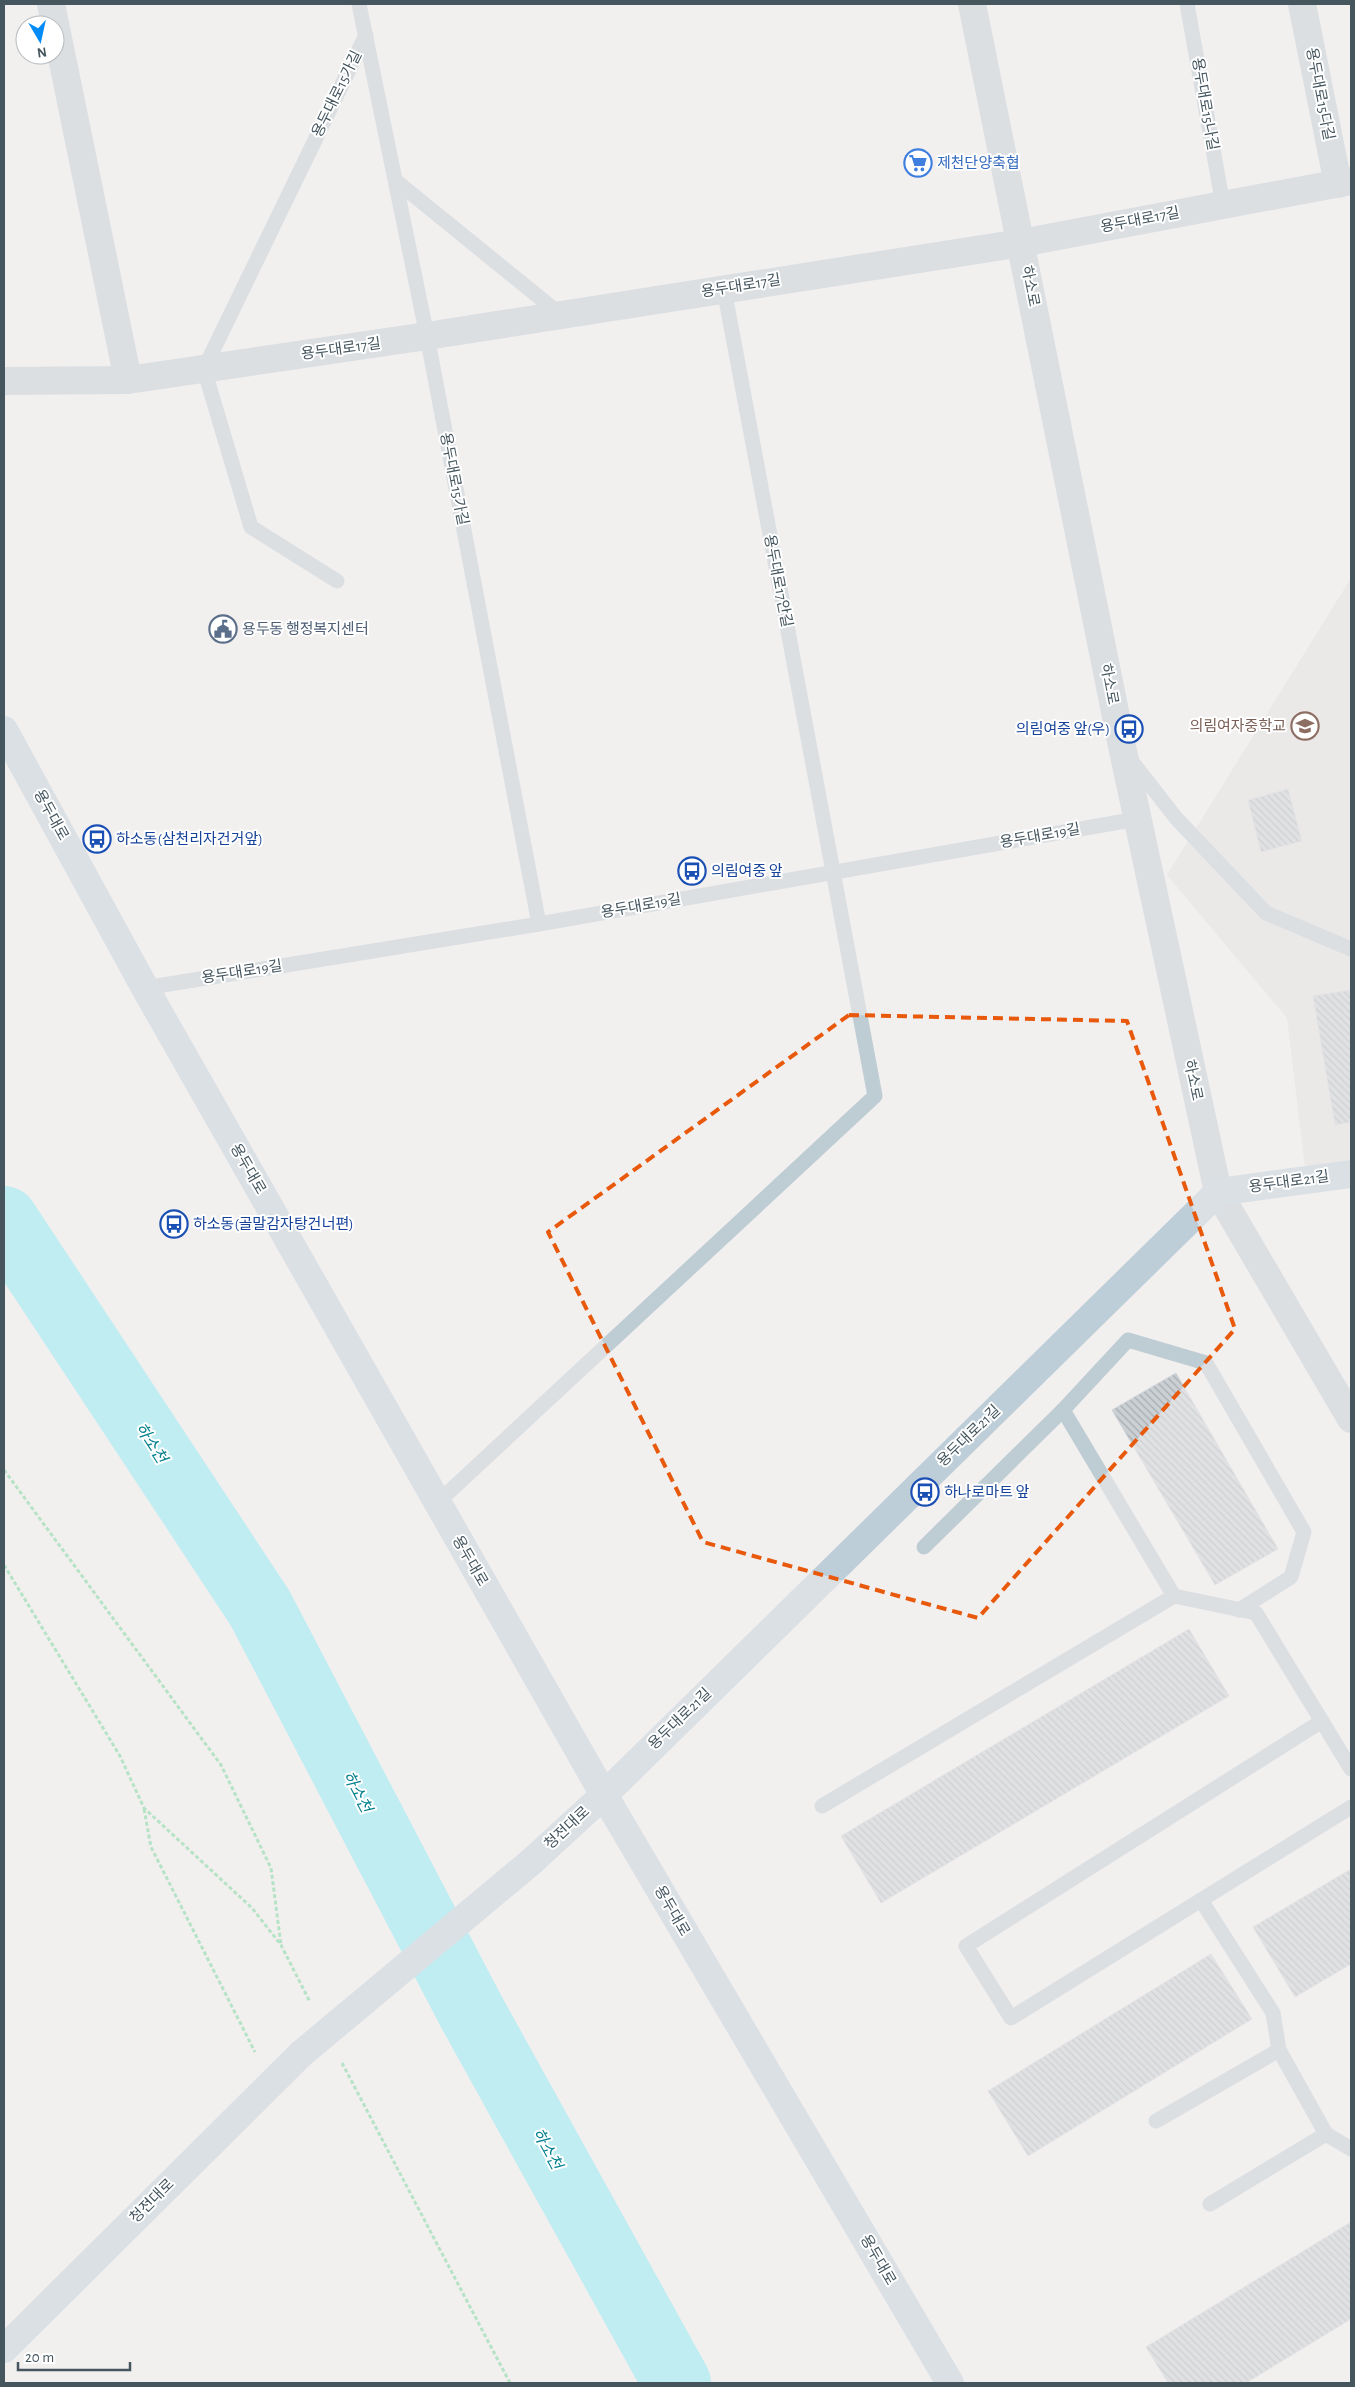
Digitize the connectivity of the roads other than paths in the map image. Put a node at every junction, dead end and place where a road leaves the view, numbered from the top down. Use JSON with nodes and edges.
{"nodes":[{"id":1,"x":51,"y":4,"type":"edge"},
{"id":2,"x":360,"y":4,"type":"edge"},
{"id":3,"x":972,"y":4,"type":"edge"},
{"id":4,"x":1187,"y":4,"type":"edge"},
{"id":5,"x":1302,"y":4,"type":"edge"},
{"id":6,"x":366,"y":35,"type":"junction"},
{"id":7,"x":396,"y":181,"type":"junction"},
{"id":8,"x":1345,"y":182,"type":"edge"},
{"id":9,"x":1223,"y":205,"type":"junction"},
{"id":10,"x":1021,"y":243,"type":"junction"},
{"id":11,"x":724,"y":289,"type":"junction"},
{"id":12,"x":561,"y":315,"type":"junction"},
{"id":13,"x":427,"y":336,"type":"junction"},
{"id":14,"x":204,"y":369,"type":"junction"},
{"id":15,"x":4,"y":380,"type":"edge"},
{"id":16,"x":128,"y":380,"type":"junction"},
{"id":17,"x":337,"y":581,"type":"dead end"},
{"id":18,"x":4,"y":730,"type":"edge"},
{"id":19,"x":1123,"y":751,"type":"junction"},
{"id":20,"x":1137,"y":819,"type":"junction"},
{"id":21,"x":833,"y":872,"type":"junction"},
{"id":22,"x":539,"y":924,"type":"junction"},
{"id":23,"x":1351,"y":949,"type":"edge"},
{"id":24,"x":145,"y":988,"type":"junction"},
{"id":25,"x":1351,"y":1174,"type":"edge"},
{"id":26,"x":1218,"y":1192,"type":"junction"},
{"id":27,"x":1348,"y":1409,"type":"edge"},
{"id":28,"x":1063,"y":1410,"type":"junction"},
{"id":29,"x":437,"y":1503,"type":"junction"},
{"id":30,"x":924,"y":1547,"type":"dead end"},
{"id":31,"x":1174,"y":1596,"type":"junction"},
{"id":32,"x":1239,"y":1610,"type":"junction"},
{"id":33,"x":1322,"y":1721,"type":"junction"},
{"id":34,"x":1351,"y":1769,"type":"edge"},
{"id":35,"x":604,"y":1795,"type":"junction"},
{"id":36,"x":822,"y":1806,"type":"dead end"},
{"id":37,"x":1351,"y":1807,"type":"edge"},
{"id":38,"x":1201,"y":1900,"type":"junction"},
{"id":39,"x":1279,"y":2050,"type":"junction"},
{"id":40,"x":1156,"y":2121,"type":"dead end"},
{"id":41,"x":1326,"y":2134,"type":"junction"},
{"id":42,"x":1351,"y":2149,"type":"edge"},
{"id":43,"x":1210,"y":2204,"type":"dead end"},
{"id":44,"x":5,"y":2345,"type":"edge"},
{"id":45,"x":950,"y":2383,"type":"edge"}],
"edges":[{"from":1,"to":16,"type":"street"},
{"from":2,"to":6,"type":"lane","name":"용두대로15가길"},
{"from":3,"to":10,"type":"street","name":"하소로"},
{"from":4,"to":9,"type":"lane","name":"용두대로15나길"},
{"from":5,"to":8,"type":"street","name":"용두대로15다길"},
{"from":6,"to":7,"type":"lane","name":"용두대로15가길"},
{"from":6,"to":14,"type":"lane","name":"용두대로15가길"},
{"from":7,"to":12,"type":"lane"},
{"from":7,"to":13,"type":"lane","name":"용두대로15가길"},
{"from":8,"to":9,"type":"street","name":"용두대로17길"},
{"from":9,"to":10,"type":"street","name":"용두대로17길"},
{"from":10,"to":11,"type":"street","name":"용두대로17길"},
{"from":10,"to":19,"type":"street","name":"하소로"},
{"from":11,"to":12,"type":"street","name":"용두대로17길"},
{"from":11,"to":21,"type":"lane","name":"용두대로17안길"},
{"from":12,"to":13,"type":"street","name":"용두대로17길"},
{"from":13,"to":14,"type":"street","name":"용두대로17길"},
{"from":13,"to":22,"type":"lane","name":"용두대로15가길"},
{"from":14,"to":16,"type":"street","name":"용두대로17길"},
{"from":14,"to":17,"type":"lane"},
{"from":15,"to":16,"type":"street","name":"용두대로17길"},
{"from":18,"to":24,"type":"street","name":"용두대로"},
{"from":19,"to":20,"type":"street","name":"하소로"},
{"from":19,"to":23,"type":"lane"},
{"from":20,"to":21,"type":"lane","name":"용두대로19길"},
{"from":20,"to":26,"type":"street","name":"하소로"},
{"from":21,"to":22,"type":"lane","name":"용두대로19길"},
{"from":21,"to":29,"type":"lane","name":"용두대로17안길"},
{"from":22,"to":24,"type":"lane","name":"용두대로19길"},
{"from":24,"to":29,"type":"street","name":"용두대로"},
{"from":25,"to":26,"type":"street","name":"용두대로21길"},
{"from":26,"to":27,"type":"street","name":"하소로"},
{"from":26,"to":35,"type":"street","name":"용두대로21길"},
{"from":28,"to":30,"type":"lane"},
{"from":28,"to":31,"type":"lane"},
{"from":28,"to":32,"type":"lane"},
{"from":29,"to":35,"type":"street","name":"용두대로"},
{"from":31,"to":32,"type":"lane"},
{"from":31,"to":36,"type":"lane"},
{"from":32,"to":33,"type":"lane"},
{"from":33,"to":34,"type":"lane"},
{"from":33,"to":38,"type":"lane"},
{"from":35,"to":44,"type":"street","name":"청전대로","bridge":true},
{"from":35,"to":45,"type":"street","name":"용두대로"},
{"from":37,"to":38,"type":"lane"},
{"from":38,"to":39,"type":"lane"},
{"from":39,"to":40,"type":"lane"},
{"from":39,"to":41,"type":"lane"},
{"from":41,"to":42,"type":"lane"},
{"from":41,"to":43,"type":"lane"}]}
